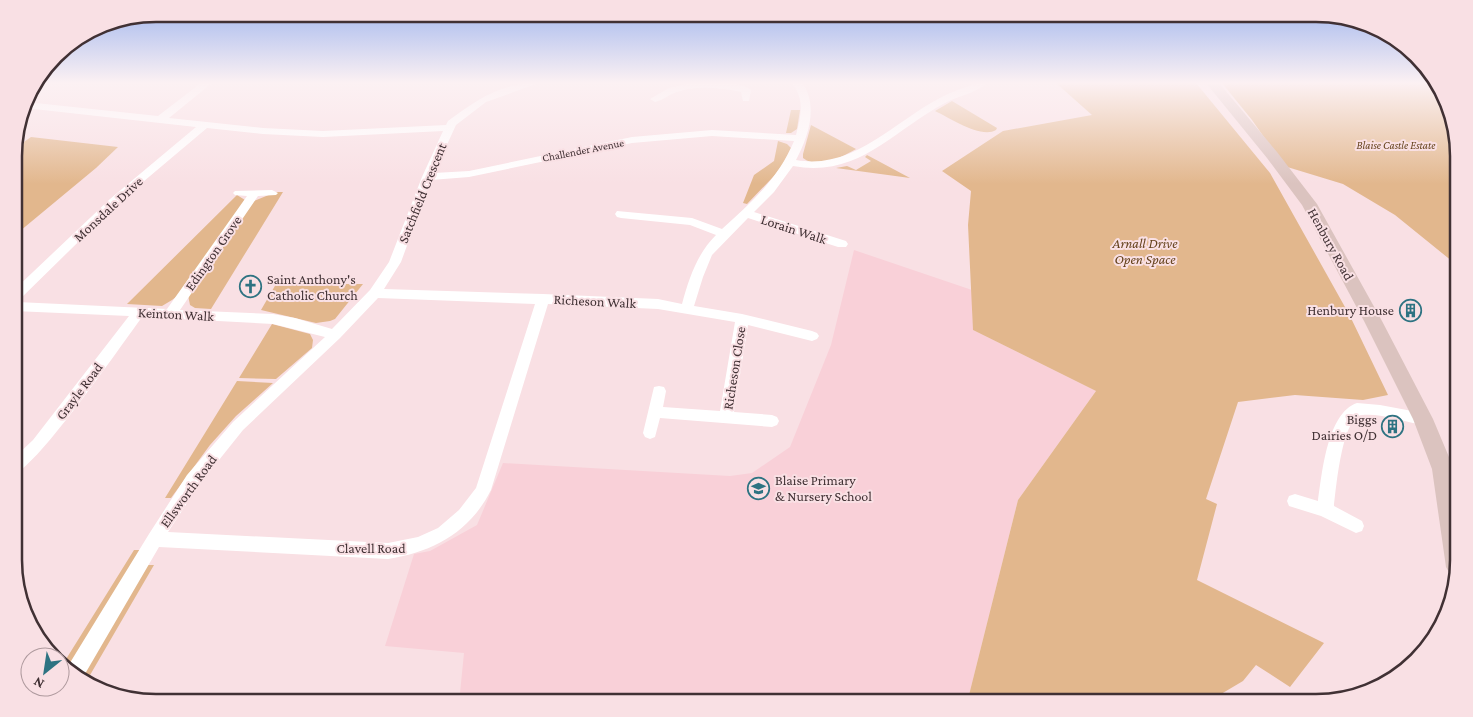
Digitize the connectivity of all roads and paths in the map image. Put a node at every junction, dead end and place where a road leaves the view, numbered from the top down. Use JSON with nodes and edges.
{"nodes":[{"id":1,"x":136,"y":116,"type":"edge"},
{"id":2,"x":164,"y":116,"type":"edge"},
{"id":3,"x":460,"y":116,"type":"edge"},
{"id":4,"x":804,"y":116,"type":"edge"},
{"id":5,"x":917,"y":116,"type":"edge"},
{"id":6,"x":1240,"y":116,"type":"edge"},
{"id":7,"x":161,"y":119,"type":"junction"},
{"id":8,"x":205,"y":124,"type":"junction"},
{"id":9,"x":448,"y":128,"type":"junction"},
{"id":10,"x":800,"y":138,"type":"junction"},
{"id":11,"x":791,"y":162,"type":"junction"},
{"id":12,"x":427,"y":176,"type":"junction"},
{"id":13,"x":272,"y":193,"type":"dead end"},
{"id":14,"x":239,"y":194,"type":"dead end"},
{"id":15,"x":254,"y":194,"type":"junction"},
{"id":16,"x":746,"y":213,"type":"junction"},
{"id":17,"x":621,"y":214,"type":"dead end"},
{"id":18,"x":724,"y":234,"type":"junction"},
{"id":19,"x":842,"y":244,"type":"dead end"},
{"id":20,"x":23,"y":287,"type":"edge"},
{"id":21,"x":375,"y":293,"type":"junction"},
{"id":22,"x":543,"y":298,"type":"junction"},
{"id":23,"x":23,"y":306,"type":"edge"},
{"id":24,"x":687,"y":308,"type":"junction"},
{"id":25,"x":139,"y":312,"type":"junction"},
{"id":26,"x":171,"y":313,"type":"junction"},
{"id":27,"x":742,"y":319,"type":"junction"},
{"id":28,"x":336,"y":336,"type":"junction"},
{"id":29,"x":812,"y":336,"type":"dead end"},
{"id":30,"x":659,"y":391,"type":"dead end"},
{"id":31,"x":654,"y":412,"type":"junction"},
{"id":32,"x":726,"y":417,"type":"junction"},
{"id":33,"x":1423,"y":419,"type":"junction"},
{"id":34,"x":772,"y":421,"type":"dead end"},
{"id":35,"x":650,"y":433,"type":"dead end"},
{"id":36,"x":22,"y":460,"type":"edge"},
{"id":37,"x":1294,"y":501,"type":"dead end"},
{"id":38,"x":1325,"y":510,"type":"junction"},
{"id":39,"x":1450,"y":518,"type":"edge"},
{"id":40,"x":1356,"y":526,"type":"dead end"},
{"id":41,"x":155,"y":539,"type":"junction"},
{"id":42,"x":78,"y":669,"type":"edge"}],
"edges":[{"from":1,"to":7,"type":"street"},
{"from":2,"to":7,"type":"street"},
{"from":3,"to":9,"type":"street","name":"Satchfield Crescent"},
{"from":4,"to":10,"type":"street"},
{"from":5,"to":11,"type":"street"},
{"from":6,"to":33,"type":"main road","name":"Henbury Road"},
{"from":7,"to":8,"type":"street"},
{"from":8,"to":9,"type":"street"},
{"from":8,"to":20,"type":"street","name":"Monsdale Drive"},
{"from":9,"to":12,"type":"street","name":"Satchfield Crescent"},
{"from":10,"to":11,"type":"street"},
{"from":10,"to":12,"type":"street","name":"Challender Avenue"},
{"from":11,"to":16,"type":"street"},
{"from":12,"to":21,"type":"street","name":"Satchfield Crescent"},
{"from":13,"to":15,"type":"street","name":"Edington Grove"},
{"from":14,"to":15,"type":"street","name":"Edington Grove"},
{"from":15,"to":26,"type":"street","name":"Edington Grove"},
{"from":16,"to":18,"type":"street"},
{"from":16,"to":19,"type":"street","name":"Lorain Walk"},
{"from":17,"to":18,"type":"street"},
{"from":18,"to":24,"type":"street"},
{"from":21,"to":22,"type":"street","name":"Richeson Walk"},
{"from":21,"to":28,"type":"street","name":"Satchfield Crescent"},
{"from":22,"to":24,"type":"street","name":"Richeson Walk"},
{"from":22,"to":41,"type":"street","name":"Clavell Road"},
{"from":23,"to":25,"type":"street","name":"Keinton Walk"},
{"from":24,"to":27,"type":"street","name":"Richeson Walk"},
{"from":25,"to":26,"type":"street","name":"Keinton Walk"},
{"from":25,"to":36,"type":"street","name":"Grayle Road"},
{"from":26,"to":28,"type":"street","name":"Keinton Walk"},
{"from":27,"to":29,"type":"street","name":"Richeson Walk"},
{"from":27,"to":32,"type":"street","name":"Richeson Close"},
{"from":28,"to":41,"type":"street","name":"Ellsworth Road"},
{"from":30,"to":31,"type":"street"},
{"from":31,"to":32,"type":"street","name":"Richeson Close"},
{"from":31,"to":35,"type":"street"},
{"from":32,"to":34,"type":"street","name":"Richeson Close"},
{"from":33,"to":38,"type":"street"},
{"from":33,"to":39,"type":"main road","name":"Henbury Road"},
{"from":37,"to":38,"type":"street"},
{"from":38,"to":40,"type":"street"},
{"from":41,"to":42,"type":"street","name":"Ellsworth Road"}]}
